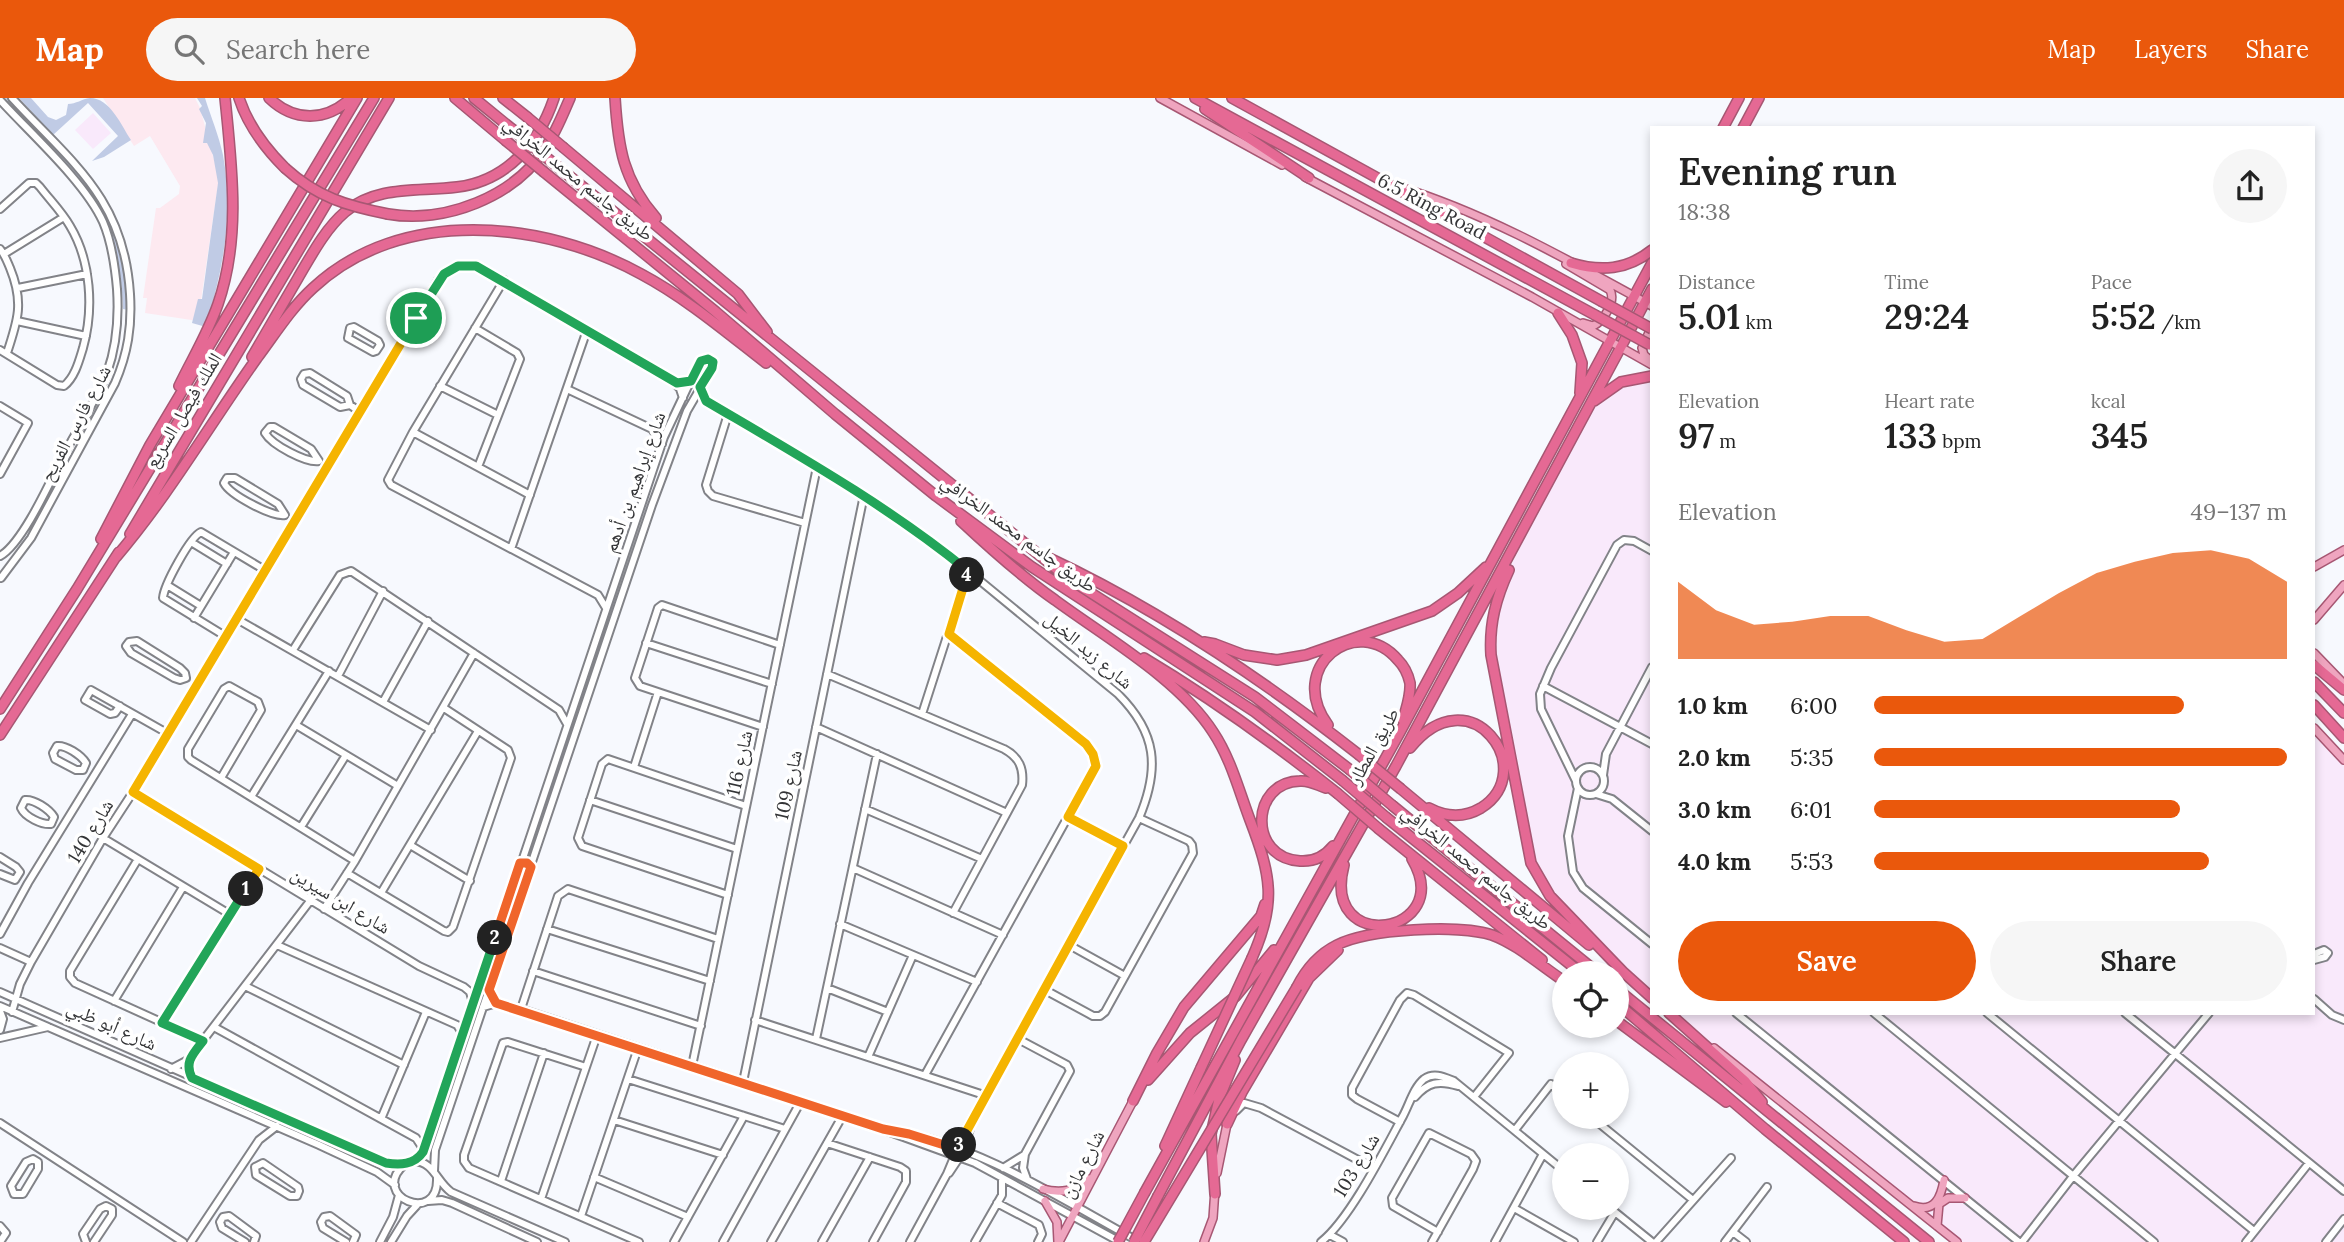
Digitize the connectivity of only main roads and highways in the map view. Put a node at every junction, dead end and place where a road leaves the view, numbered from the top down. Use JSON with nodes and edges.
{"nodes":[{"id":1,"x":225,"y":98,"type":"edge"},
{"id":2,"x":239,"y":98,"type":"edge"},
{"id":3,"x":269,"y":98,"type":"edge"},
{"id":4,"x":351,"y":98,"type":"edge"},
{"id":5,"x":357,"y":98,"type":"edge"},
{"id":6,"x":374,"y":98,"type":"edge"},
{"id":7,"x":389,"y":98,"type":"edge"},
{"id":8,"x":455,"y":98,"type":"edge"},
{"id":9,"x":474,"y":98,"type":"edge"},
{"id":10,"x":503,"y":98,"type":"edge"},
{"id":11,"x":554,"y":98,"type":"edge"},
{"id":12,"x":570,"y":98,"type":"edge"},
{"id":13,"x":614,"y":98,"type":"edge"},
{"id":14,"x":1160,"y":98,"type":"edge"},
{"id":15,"x":1190,"y":98,"type":"edge"},
{"id":16,"x":1195,"y":98,"type":"edge"},
{"id":17,"x":1232,"y":98,"type":"edge"},
{"id":18,"x":1739,"y":98,"type":"edge"},
{"id":19,"x":1759,"y":98,"type":"edge"},
{"id":20,"x":1724,"y":126,"type":"edge"},
{"id":21,"x":1743,"y":126,"type":"edge"},
{"id":22,"x":1309,"y":178,"type":"junction"},
{"id":23,"x":1387,"y":183,"type":"junction"},
{"id":24,"x":673,"y":238,"type":"junction"},
{"id":25,"x":1650,"y":251,"type":"edge"},
{"id":26,"x":1559,"y":257,"type":"junction"},
{"id":27,"x":1571,"y":263,"type":"junction"},
{"id":28,"x":1650,"y":267,"type":"edge"},
{"id":29,"x":1634,"y":296,"type":"junction"},
{"id":30,"x":1532,"y":297,"type":"junction"},
{"id":31,"x":1648,"y":304,"type":"edge"},
{"id":32,"x":1558,"y":313,"type":"junction"},
{"id":33,"x":1650,"y":326,"type":"edge"},
{"id":34,"x":1650,"y":331,"type":"edge"},
{"id":35,"x":1608,"y":342,"type":"junction"},
{"id":36,"x":776,"y":345,"type":"junction"},
{"id":37,"x":1650,"y":345,"type":"edge"},
{"id":38,"x":1619,"y":348,"type":"junction"},
{"id":39,"x":1650,"y":361,"type":"edge"},
{"id":40,"x":1650,"y":362,"type":"edge"},
{"id":41,"x":1650,"y":376,"type":"edge"},
{"id":42,"x":1580,"y":396,"type":"junction"},
{"id":43,"x":227,"y":400,"type":"junction"},
{"id":44,"x":1590,"y":404,"type":"junction"},
{"id":45,"x":835,"y":414,"type":"junction"},
{"id":46,"x":150,"y":445,"type":"junction"},
{"id":47,"x":936,"y":496,"type":"junction"},
{"id":48,"x":1527,"y":525,"type":"junction"},
{"id":49,"x":1032,"y":550,"type":"junction"},
{"id":50,"x":2344,"y":551,"type":"edge"},
{"id":51,"x":116,"y":557,"type":"junction"},
{"id":52,"x":1492,"y":561,"type":"junction"},
{"id":53,"x":2315,"y":566,"type":"edge"},
{"id":54,"x":2344,"y":585,"type":"edge"},
{"id":55,"x":77,"y":589,"type":"junction"},
{"id":56,"x":2315,"y":617,"type":"edge"},
{"id":57,"x":1094,"y":628,"type":"junction"},
{"id":58,"x":1201,"y":641,"type":"junction"},
{"id":59,"x":2315,"y":654,"type":"edge"},
{"id":60,"x":2315,"y":666,"type":"edge"},
{"id":61,"x":2315,"y":683,"type":"edge"},
{"id":62,"x":2344,"y":684,"type":"edge"},
{"id":63,"x":2344,"y":690,"type":"edge"},
{"id":64,"x":12,"y":691,"type":"junction"},
{"id":65,"x":0,"y":698,"type":"edge"},
{"id":66,"x":2315,"y":706,"type":"edge"},
{"id":67,"x":0,"y":709,"type":"edge"},
{"id":68,"x":2344,"y":713,"type":"edge"},
{"id":69,"x":2315,"y":729,"type":"edge"},
{"id":70,"x":1401,"y":732,"type":"junction"},
{"id":71,"x":2,"y":734,"type":"edge"},
{"id":72,"x":1337,"y":738,"type":"junction"},
{"id":73,"x":2344,"y":738,"type":"edge"},
{"id":74,"x":2344,"y":760,"type":"edge"},
{"id":75,"x":1396,"y":766,"type":"junction"},
{"id":76,"x":1336,"y":793,"type":"junction"},
{"id":77,"x":1410,"y":797,"type":"junction"},
{"id":78,"x":1348,"y":828,"type":"junction"},
{"id":79,"x":1347,"y":853,"type":"junction"},
{"id":80,"x":1409,"y":855,"type":"junction"},
{"id":81,"x":1266,"y":871,"type":"junction"},
{"id":82,"x":1292,"y":927,"type":"junction"},
{"id":83,"x":1373,"y":934,"type":"junction"},
{"id":84,"x":1566,"y":961,"type":"edge"},
{"id":85,"x":1583,"y":961,"type":"edge"},
{"id":86,"x":1609,"y":961,"type":"edge"},
{"id":87,"x":1612,"y":961,"type":"edge"},
{"id":88,"x":1552,"y":970,"type":"edge"},
{"id":89,"x":1552,"y":972,"type":"edge"},
{"id":90,"x":1629,"y":978,"type":"edge"},
{"id":91,"x":1650,"y":996,"type":"edge"},
{"id":92,"x":1629,"y":999,"type":"edge"},
{"id":93,"x":1629,"y":1013,"type":"edge"},
{"id":94,"x":1671,"y":1015,"type":"edge"},
{"id":95,"x":1671,"y":1015,"type":"edge"},
{"id":96,"x":1629,"y":1030,"type":"edge"},
{"id":97,"x":1241,"y":1040,"type":"junction"},
{"id":98,"x":1133,"y":1101,"type":"junction"},
{"id":99,"x":1777,"y":1119,"type":"junction"},
{"id":100,"x":1227,"y":1124,"type":"joint"},
{"id":101,"x":1765,"y":1129,"type":"junction"},
{"id":102,"x":1096,"y":1170,"type":"junction"},
{"id":103,"x":1944,"y":1180,"type":"road end"},
{"id":104,"x":1043,"y":1189,"type":"road end"},
{"id":105,"x":1146,"y":1191,"type":"junction"},
{"id":106,"x":1215,"y":1194,"type":"junction"},
{"id":107,"x":1965,"y":1198,"type":"road end"},
{"id":108,"x":1045,"y":1200,"type":"road end"},
{"id":109,"x":1910,"y":1204,"type":"junction"},
{"id":110,"x":1864,"y":1210,"type":"junction"},
{"id":111,"x":1937,"y":1226,"type":"junction"},
{"id":112,"x":1058,"y":1242,"type":"edge"},
{"id":113,"x":1119,"y":1242,"type":"edge"},
{"id":114,"x":1133,"y":1242,"type":"edge"},
{"id":115,"x":1142,"y":1242,"type":"edge"},
{"id":116,"x":1204,"y":1242,"type":"edge"},
{"id":117,"x":1896,"y":1242,"type":"edge"},
{"id":118,"x":1904,"y":1242,"type":"edge"},
{"id":119,"x":1929,"y":1242,"type":"edge"},
{"id":120,"x":1957,"y":1242,"type":"edge"}],
"edges":[{"from":1,"to":46,"type":"highway"},
{"from":2,"to":12,"type":"highway","bridge":true},
{"from":3,"to":4,"type":"highway"},
{"from":5,"to":46,"type":"highway"},
{"from":6,"to":55,"type":"highway","name":"الملك فيصل السريع"},
{"from":7,"to":51,"type":"highway","name":"الملك فيصل السريع"},
{"from":8,"to":45,"type":"highway","name":"طريق جاسم محمد الخرافي","bridge":true},
{"from":9,"to":36,"type":"highway","name":"طريق جاسم محمد الخرافي","bridge":true},
{"from":10,"to":24,"type":"highway","bridge":true},
{"from":11,"to":43,"type":"highway"},
{"from":13,"to":24,"type":"highway"},
{"from":14,"to":22,"type":"main road"},
{"from":15,"to":22,"type":"highway"},
{"from":16,"to":37,"type":"highway","name":"6.5 Ring Road","bridge":true},
{"from":17,"to":23,"type":"highway","name":"6.5 Ring Road"},
{"from":18,"to":20,"type":"highway"},
{"from":19,"to":21,"type":"highway"},
{"from":22,"to":30,"type":"main road"},
{"from":23,"to":26,"type":"main road"},
{"from":23,"to":33,"type":"highway","name":"6.5 Ring Road","bridge":true},
{"from":24,"to":36,"type":"highway"},
{"from":25,"to":27,"type":"highway"},
{"from":26,"to":27,"type":"main road"},
{"from":26,"to":30,"type":"main road"},
{"from":27,"to":29,"type":"main road"},
{"from":28,"to":29,"type":"highway","name":"طريق المطار"},
{"from":29,"to":31,"type":"main road"},
{"from":29,"to":35,"type":"highway","name":"طريق المطار"},
{"from":30,"to":32,"type":"main road"},
{"from":31,"to":38,"type":"highway","name":"طريق المطار"},
{"from":32,"to":35,"type":"main road"},
{"from":32,"to":42,"type":"highway"},
{"from":34,"to":39,"type":"main road"},
{"from":35,"to":38,"type":"main road"},
{"from":35,"to":42,"type":"highway","name":"طريق المطار"},
{"from":36,"to":49,"type":"highway","name":"طريق جاسم محمد الخرافي"},
{"from":38,"to":40,"type":"main road"},
{"from":38,"to":44,"type":"highway","name":"طريق المطار"},
{"from":41,"to":44,"type":"highway"},
{"from":42,"to":52,"type":"highway","name":"طريق المطار"},
{"from":43,"to":45,"type":"highway"},
{"from":43,"to":51,"type":"highway"},
{"from":44,"to":48,"type":"highway","name":"طريق المطار"},
{"from":45,"to":47,"type":"highway","name":"طريق جاسم محمد الخرافي"},
{"from":46,"to":55,"type":"highway"},
{"from":47,"to":57,"type":"highway"},
{"from":47,"to":84,"type":"highway","name":"طريق جاسم محمد الخرافي","bridge":true},
{"from":48,"to":75,"type":"highway","name":"طريق المطار"},
{"from":48,"to":87,"type":"highway"},
{"from":49,"to":58,"type":"highway"},
{"from":49,"to":85,"type":"highway","name":"طريق جاسم محمد الخرافي","bridge":true},
{"from":50,"to":53,"type":"main road"},
{"from":51,"to":71,"type":"highway","name":"الملك فيصل السريع"},
{"from":52,"to":58,"type":"highway"},
{"from":52,"to":70,"type":"highway","name":"طريق المطار"},
{"from":54,"to":56,"type":"main road"},
{"from":55,"to":64,"type":"highway","name":"الملك فيصل السريع"},
{"from":57,"to":76,"type":"highway"},
{"from":57,"to":81,"type":"highway"},
{"from":58,"to":72,"type":"highway"},
{"from":59,"to":62,"type":"main road"},
{"from":60,"to":63,"type":"highway"},
{"from":61,"to":68,"type":"highway"},
{"from":64,"to":65,"type":"highway"},
{"from":64,"to":67,"type":"highway","name":"الملك فيصل السريع"},
{"from":66,"to":73,"type":"highway"},
{"from":69,"to":74,"type":"main road"},
{"from":70,"to":72,"type":"highway"},
{"from":70,"to":78,"type":"highway","name":"طريق المطار"},
{"from":72,"to":77,"type":"highway","bridge":true},
{"from":75,"to":77,"type":"highway"},
{"from":75,"to":79,"type":"highway","name":"طريق المطار"},
{"from":76,"to":78,"type":"highway"},
{"from":76,"to":80,"type":"highway","bridge":true},
{"from":77,"to":86,"type":"highway"},
{"from":78,"to":82,"type":"highway","name":"طريق المطار"},
{"from":79,"to":80,"type":"highway"},
{"from":79,"to":97,"type":"highway","name":"طريق المطار"},
{"from":80,"to":88,"type":"highway"},
{"from":81,"to":98,"type":"highway"},
{"from":81,"to":105,"type":"highway","bridge":true},
{"from":82,"to":98,"type":"highway"},
{"from":82,"to":105,"type":"highway","name":"طريق المطار"},
{"from":83,"to":89,"type":"highway"},
{"from":83,"to":100,"type":"highway"},
{"from":83,"to":115,"type":"highway","bridge":true},
{"from":90,"to":91,"type":"highway"},
{"from":92,"to":99,"type":"highway"},
{"from":93,"to":101,"type":"highway"},
{"from":94,"to":99,"type":"highway"},
{"from":95,"to":109,"type":"main road"},
{"from":96,"to":101,"type":"highway"},
{"from":97,"to":106,"type":"highway"},
{"from":97,"to":114,"type":"highway","name":"طريق المطار","bridge":true},
{"from":98,"to":102,"type":"main road","name":"شارع مازن"},
{"from":99,"to":119,"type":"highway"},
{"from":100,"to":106,"type":"main road"},
{"from":101,"to":110,"type":"highway"},
{"from":102,"to":104,"type":"main road"},
{"from":102,"to":112,"type":"main road","name":"شارع مازن"},
{"from":103,"to":109,"type":"main road"},
{"from":105,"to":113,"type":"highway","name":"طريق المطار","bridge":true},
{"from":106,"to":116,"type":"main road"},
{"from":107,"to":111,"type":"main road"},
{"from":108,"to":112,"type":"main road"},
{"from":109,"to":111,"type":"main road"},
{"from":110,"to":117,"type":"highway"},
{"from":110,"to":118,"type":"highway"},
{"from":111,"to":120,"type":"main road"}]}
